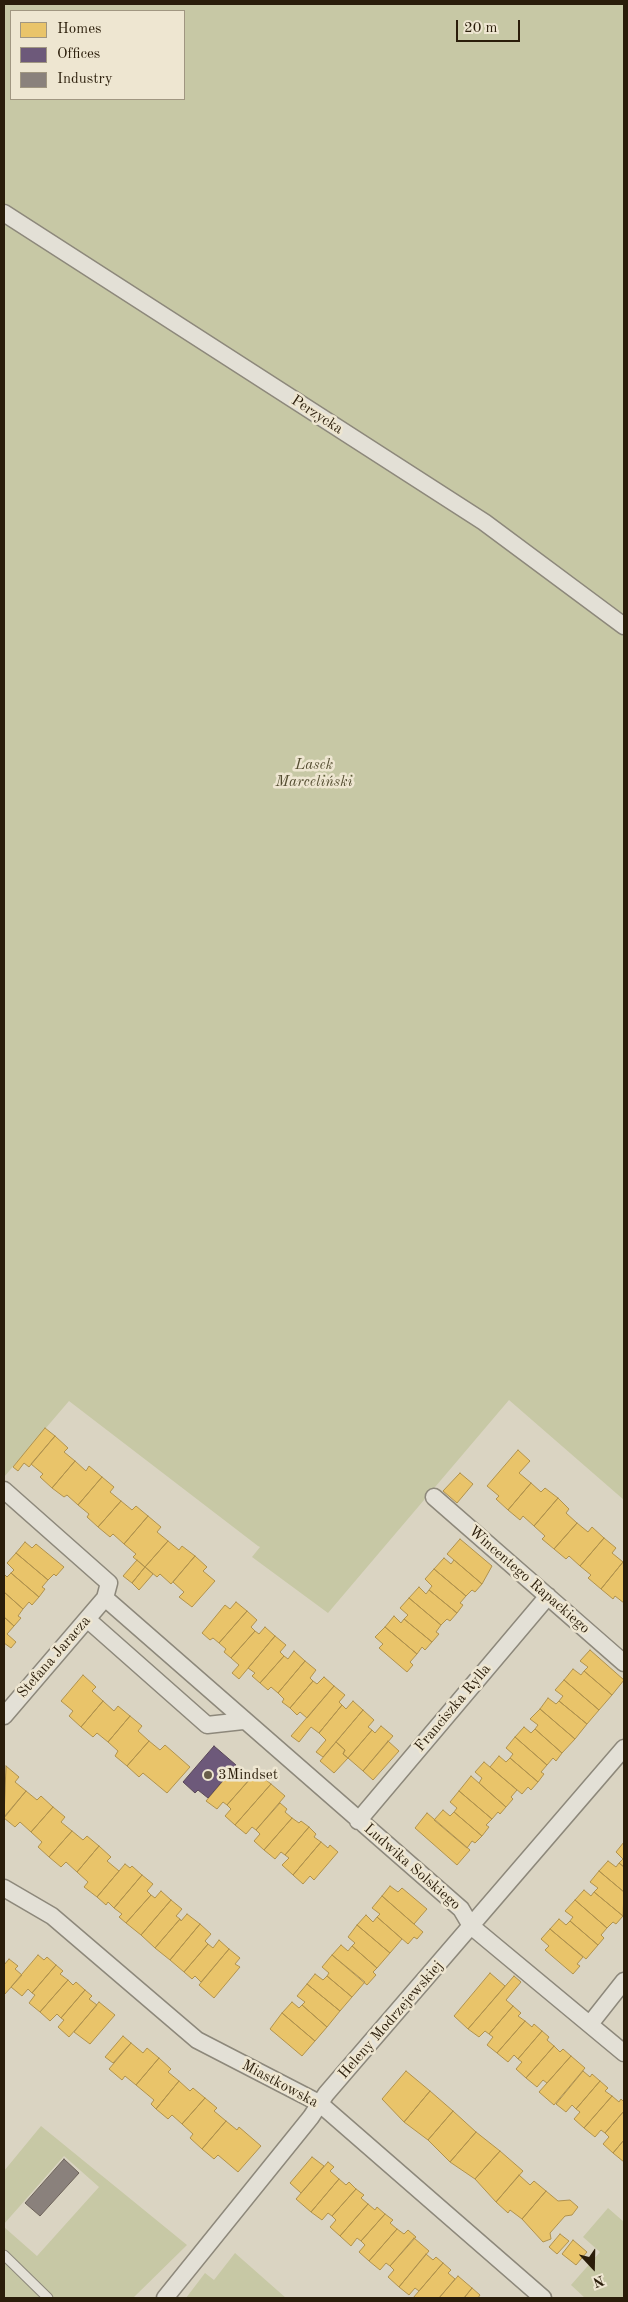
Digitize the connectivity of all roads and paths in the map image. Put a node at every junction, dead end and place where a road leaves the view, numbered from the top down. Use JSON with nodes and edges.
{"nodes":[{"id":1,"x":4,"y":213,"type":"edge"},
{"id":2,"x":624,"y":626,"type":"edge"},
{"id":3,"x":4,"y":1490,"type":"edge"},
{"id":4,"x":434,"y":1497,"type":"dead end"},
{"id":5,"x":548,"y":1596,"type":"junction"},
{"id":6,"x":105,"y":1598,"type":"junction"},
{"id":7,"x":87,"y":1619,"type":"junction"},
{"id":8,"x":624,"y":1663,"type":"edge"},
{"id":9,"x":4,"y":1716,"type":"edge"},
{"id":10,"x":243,"y":1721,"type":"junction"},
{"id":11,"x":624,"y":1748,"type":"edge"},
{"id":12,"x":358,"y":1820,"type":"junction"},
{"id":13,"x":4,"y":1888,"type":"edge"},
{"id":14,"x":471,"y":1926,"type":"junction"},
{"id":15,"x":624,"y":1981,"type":"edge"},
{"id":16,"x":590,"y":2024,"type":"junction"},
{"id":17,"x":624,"y":2053,"type":"edge"},
{"id":18,"x":319,"y":2103,"type":"junction"},
{"id":19,"x":4,"y":2256,"type":"edge"},
{"id":20,"x":48,"y":2298,"type":"edge"},
{"id":21,"x":165,"y":2298,"type":"edge"},
{"id":22,"x":543,"y":2298,"type":"edge"}],
"edges":[{"from":1,"to":2,"type":"street","name":"Perzycka"},
{"from":3,"to":6,"type":"street"},
{"from":4,"to":5,"type":"street","name":"Wincentego Rapackiego"},
{"from":5,"to":8,"type":"street","name":"Wincentego Rapackiego"},
{"from":5,"to":12,"type":"street","name":"Franciszka Rylla"},
{"from":6,"to":7,"type":"street","name":"Stefana Jaracza"},
{"from":6,"to":10,"type":"street","name":"Ludwika Solskiego"},
{"from":7,"to":9,"type":"street","name":"Stefana Jaracza"},
{"from":7,"to":10,"type":"street"},
{"from":10,"to":12,"type":"street","name":"Ludwika Solskiego"},
{"from":11,"to":14,"type":"street","name":"Heleny Modrzejewskiej"},
{"from":12,"to":14,"type":"street","name":"Ludwika Solskiego"},
{"from":13,"to":18,"type":"street","name":"Miastkowska"},
{"from":14,"to":16,"type":"street","name":"Ludwika Solskiego"},
{"from":14,"to":18,"type":"street","name":"Heleny Modrzejewskiej"},
{"from":15,"to":16,"type":"street"},
{"from":16,"to":17,"type":"street","name":"Ludwika Solskiego"},
{"from":18,"to":21,"type":"street","name":"Heleny Modrzejewskiej"},
{"from":18,"to":22,"type":"street","name":"Miastkowska"},
{"from":19,"to":20,"type":"lane"}]}
